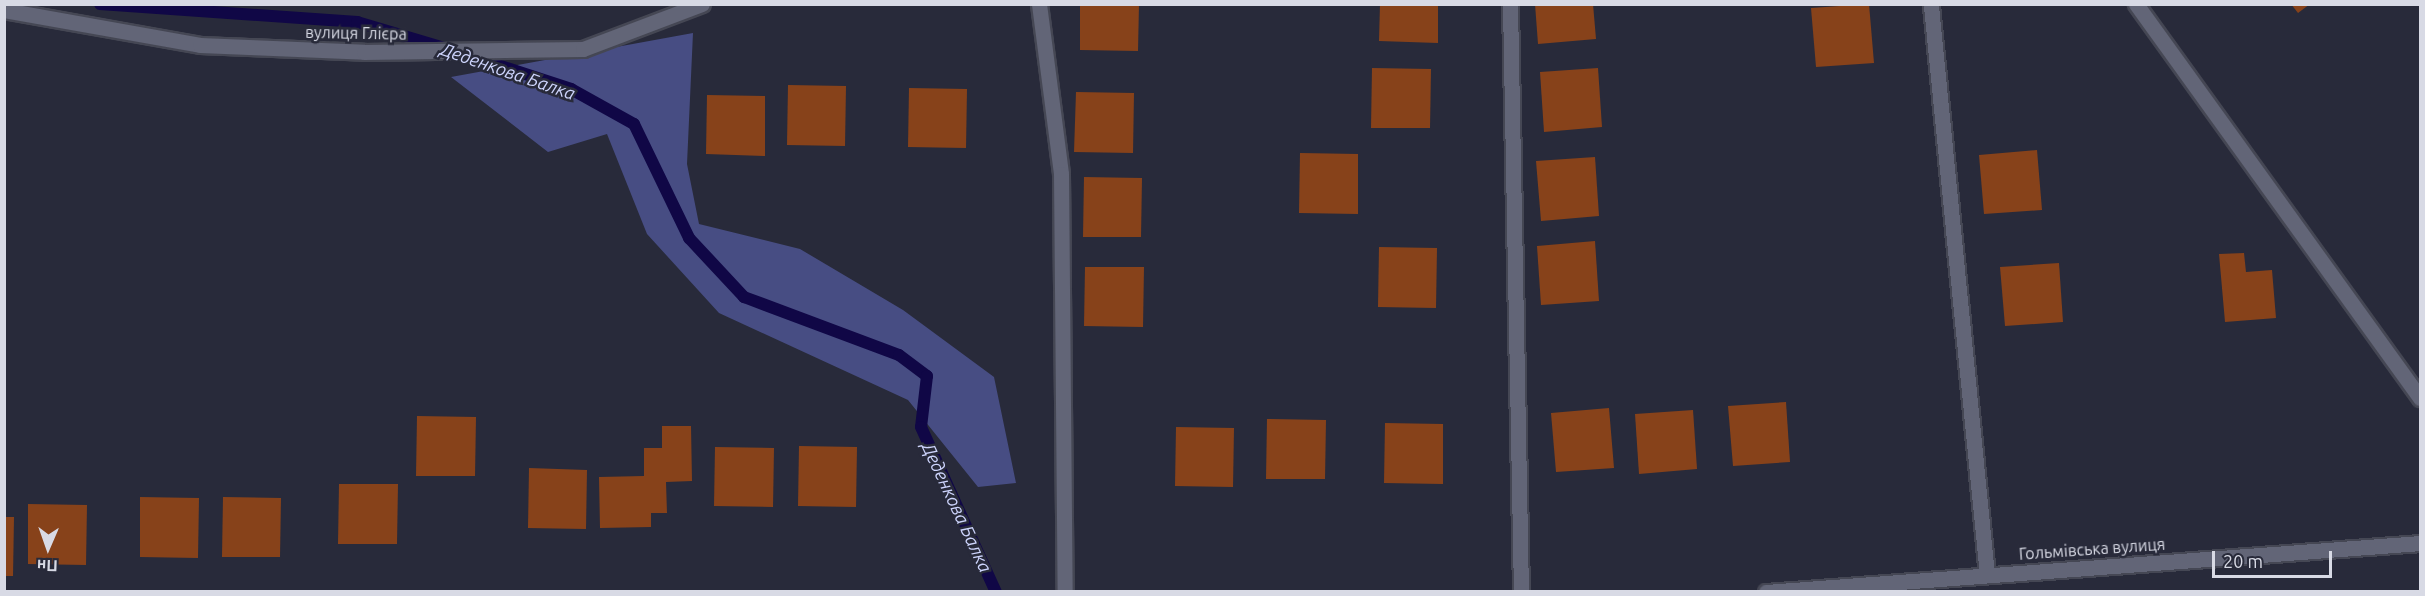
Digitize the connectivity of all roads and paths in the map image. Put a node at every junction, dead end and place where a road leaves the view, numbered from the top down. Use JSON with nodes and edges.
{"nodes":[{"id":1,"x":702,"y":4,"type":"edge"},
{"id":2,"x":1039,"y":4,"type":"edge"},
{"id":3,"x":1510,"y":4,"type":"edge"},
{"id":4,"x":2136,"y":4,"type":"edge"},
{"id":5,"x":1931,"y":6,"type":"edge"},
{"id":6,"x":4,"y":10,"type":"edge"},
{"id":7,"x":2421,"y":398,"type":"edge"},
{"id":8,"x":2421,"y":543,"type":"edge"},
{"id":9,"x":1987,"y":574,"type":"junction"},
{"id":10,"x":1065,"y":591,"type":"edge"},
{"id":11,"x":1521,"y":591,"type":"edge"},
{"id":12,"x":1766,"y":591,"type":"edge"}],
"edges":[{"from":1,"to":6,"type":"street","name":"вулиця Глієра"},
{"from":2,"to":10,"type":"street"},
{"from":3,"to":11,"type":"street"},
{"from":4,"to":7,"type":"street"},
{"from":5,"to":9,"type":"street"},
{"from":8,"to":9,"type":"street","name":"Гольмівська вулиця"},
{"from":9,"to":12,"type":"street","name":"Гольмівська вулиця"}]}
